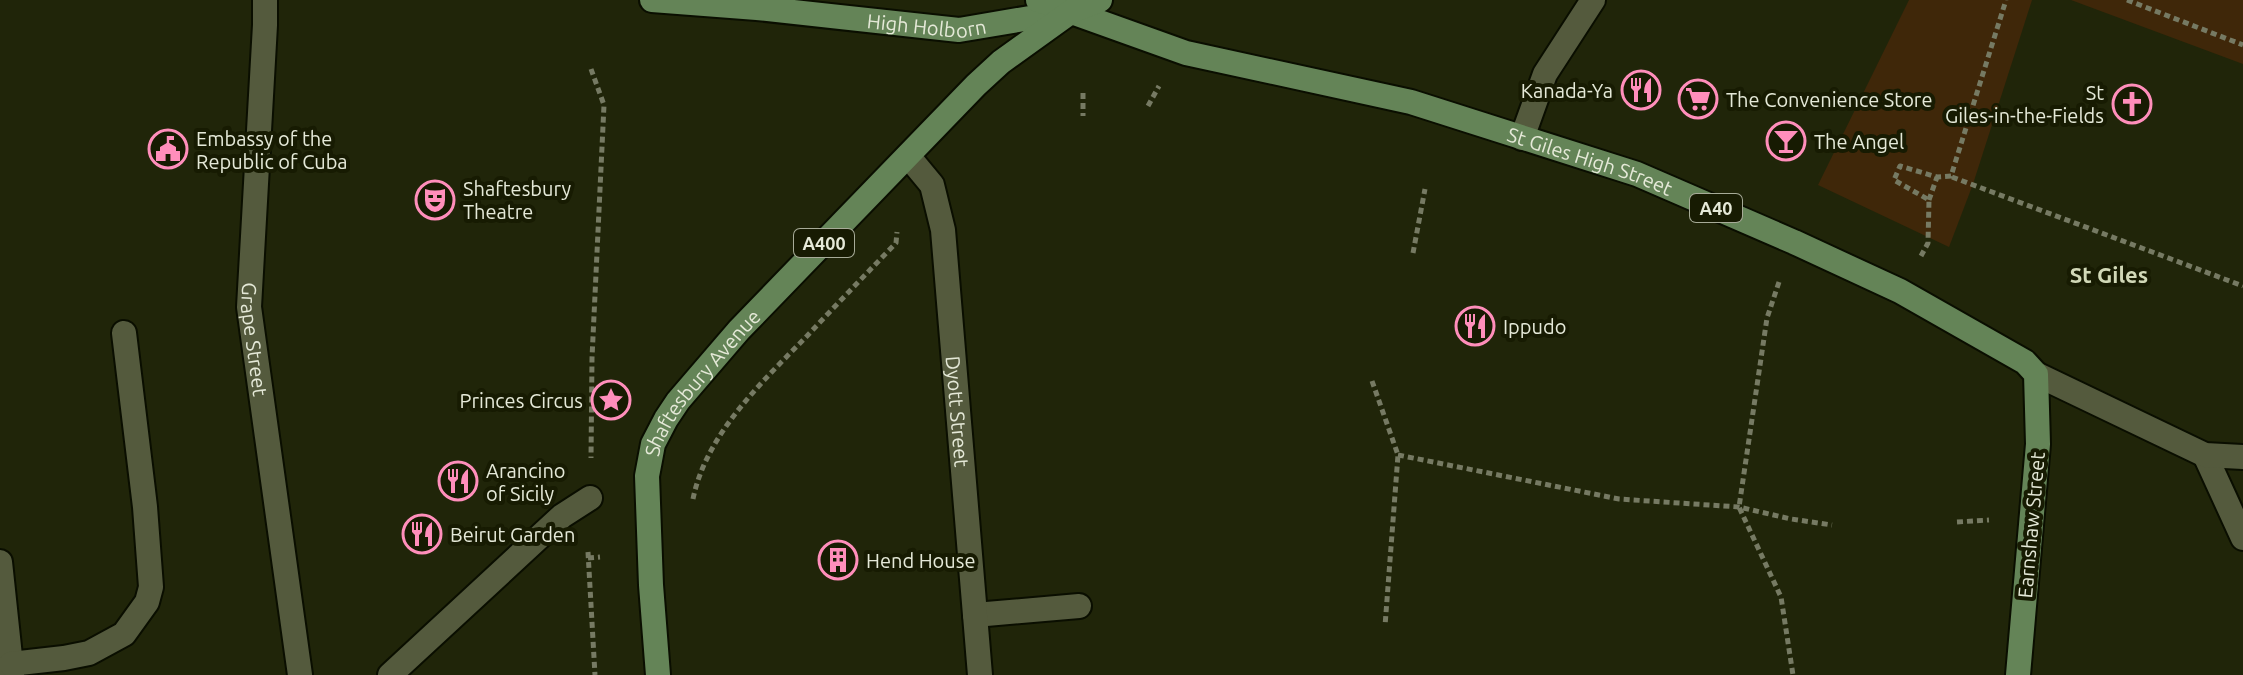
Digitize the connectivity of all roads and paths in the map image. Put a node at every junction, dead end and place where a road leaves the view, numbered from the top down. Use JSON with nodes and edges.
{"nodes":[{"id":1,"x":265,"y":0,"type":"edge"},
{"id":2,"x":652,"y":0,"type":"edge"},
{"id":3,"x":1038,"y":0,"type":"edge"},
{"id":4,"x":1100,"y":0,"type":"edge"},
{"id":5,"x":1593,"y":0,"type":"edge"},
{"id":6,"x":2006,"y":0,"type":"edge"},
{"id":7,"x":2127,"y":0,"type":"edge"},
{"id":8,"x":1072,"y":11,"type":"junction"},
{"id":9,"x":2243,"y":45,"type":"edge"},
{"id":10,"x":591,"y":69,"type":"dead end"},
{"id":11,"x":1160,"y":85,"type":"dead end"},
{"id":12,"x":1083,"y":93,"type":"dead end"},
{"id":13,"x":1148,"y":106,"type":"dead end"},
{"id":14,"x":1083,"y":116,"type":"dead end"},
{"id":15,"x":1522,"y":138,"type":"junction"},
{"id":16,"x":908,"y":156,"type":"junction"},
{"id":17,"x":1951,"y":176,"type":"junction"},
{"id":18,"x":1937,"y":177,"type":"junction"},
{"id":19,"x":1425,"y":189,"type":"dead end"},
{"id":20,"x":1929,"y":200,"type":"junction"},
{"id":21,"x":898,"y":228,"type":"dead end"},
{"id":22,"x":1794,"y":242,"type":"junction"},
{"id":23,"x":1413,"y":253,"type":"dead end"},
{"id":24,"x":1920,"y":256,"type":"dead end"},
{"id":25,"x":2243,"y":286,"type":"edge"},
{"id":26,"x":124,"y":333,"type":"dead end"},
{"id":27,"x":2036,"y":374,"type":"junction"},
{"id":28,"x":1372,"y":381,"type":"dead end"},
{"id":29,"x":1398,"y":455,"type":"junction"},
{"id":30,"x":2205,"y":455,"type":"junction"},
{"id":31,"x":2243,"y":457,"type":"edge"},
{"id":32,"x":590,"y":498,"type":"junction"},
{"id":33,"x":692,"y":507,"type":"dead end"},
{"id":34,"x":1739,"y":507,"type":"junction"},
{"id":35,"x":1994,"y":520,"type":"dead end"},
{"id":36,"x":1957,"y":522,"type":"dead end"},
{"id":37,"x":1832,"y":525,"type":"dead end"},
{"id":38,"x":2243,"y":538,"type":"edge"},
{"id":39,"x":600,"y":557,"type":"dead end"},
{"id":40,"x":588,"y":558,"type":"junction"},
{"id":41,"x":0,"y":562,"type":"edge"},
{"id":42,"x":1079,"y":606,"type":"dead end"},
{"id":43,"x":975,"y":615,"type":"junction"},
{"id":44,"x":1385,"y":626,"type":"dead end"},
{"id":45,"x":12,"y":669,"type":"edge"},
{"id":46,"x":300,"y":675,"type":"edge"},
{"id":47,"x":390,"y":675,"type":"edge"},
{"id":48,"x":595,"y":675,"type":"edge"},
{"id":49,"x":658,"y":675,"type":"edge"},
{"id":50,"x":980,"y":675,"type":"edge"},
{"id":51,"x":1793,"y":675,"type":"edge"},
{"id":52,"x":2018,"y":675,"type":"edge"}],
"edges":[{"from":1,"to":46,"type":"street","name":"Grape Street"},
{"from":2,"to":8,"type":"main road","name":"High Holborn"},
{"from":3,"to":8,"type":"main road","number":"A40"},
{"from":4,"to":8,"type":"main road","name":"Shaftesbury Avenue"},
{"from":5,"to":15,"type":"street"},
{"from":6,"to":17,"type":"path"},
{"from":7,"to":9,"type":"path"},
{"from":8,"to":15,"type":"main road","name":"St Giles High Street","number":"A40"},
{"from":8,"to":16,"type":"main road","name":"Shaftesbury Avenue","number":"A400"},
{"from":10,"to":32,"type":"path"},
{"from":11,"to":13,"type":"path"},
{"from":12,"to":14,"type":"path"},
{"from":15,"to":22,"type":"main road","name":"St Giles High Street","number":"A40"},
{"from":16,"to":43,"type":"street","name":"Dyott Street"},
{"from":16,"to":49,"type":"main road","name":"Shaftesbury Avenue","number":"A400"},
{"from":17,"to":18,"type":"path"},
{"from":17,"to":25,"type":"path"},
{"from":18,"to":20,"type":"path"},
{"from":18,"to":20,"type":"path"},
{"from":19,"to":23,"type":"path"},
{"from":20,"to":24,"type":"path"},
{"from":21,"to":33,"type":"path","name":"Shaftesbury Avenue"},
{"from":22,"to":27,"type":"main road","name":"St Giles High Street","number":"A40"},
{"from":22,"to":34,"type":"path"},
{"from":26,"to":45,"type":"street"},
{"from":27,"to":30,"type":"street","name":"St Giles High Street"},
{"from":27,"to":52,"type":"main road","name":"Earnshaw Street"},
{"from":28,"to":29,"type":"path"},
{"from":29,"to":34,"type":"path"},
{"from":29,"to":44,"type":"path"},
{"from":30,"to":31,"type":"street"},
{"from":30,"to":38,"type":"street"},
{"from":32,"to":40,"type":"path"},
{"from":32,"to":47,"type":"street"},
{"from":34,"to":37,"type":"path"},
{"from":34,"to":51,"type":"path"},
{"from":35,"to":36,"type":"path"},
{"from":39,"to":40,"type":"path"},
{"from":40,"to":48,"type":"path"},
{"from":41,"to":45,"type":"street"},
{"from":42,"to":43,"type":"street"},
{"from":43,"to":50,"type":"street","name":"Dyott Street"}]}
